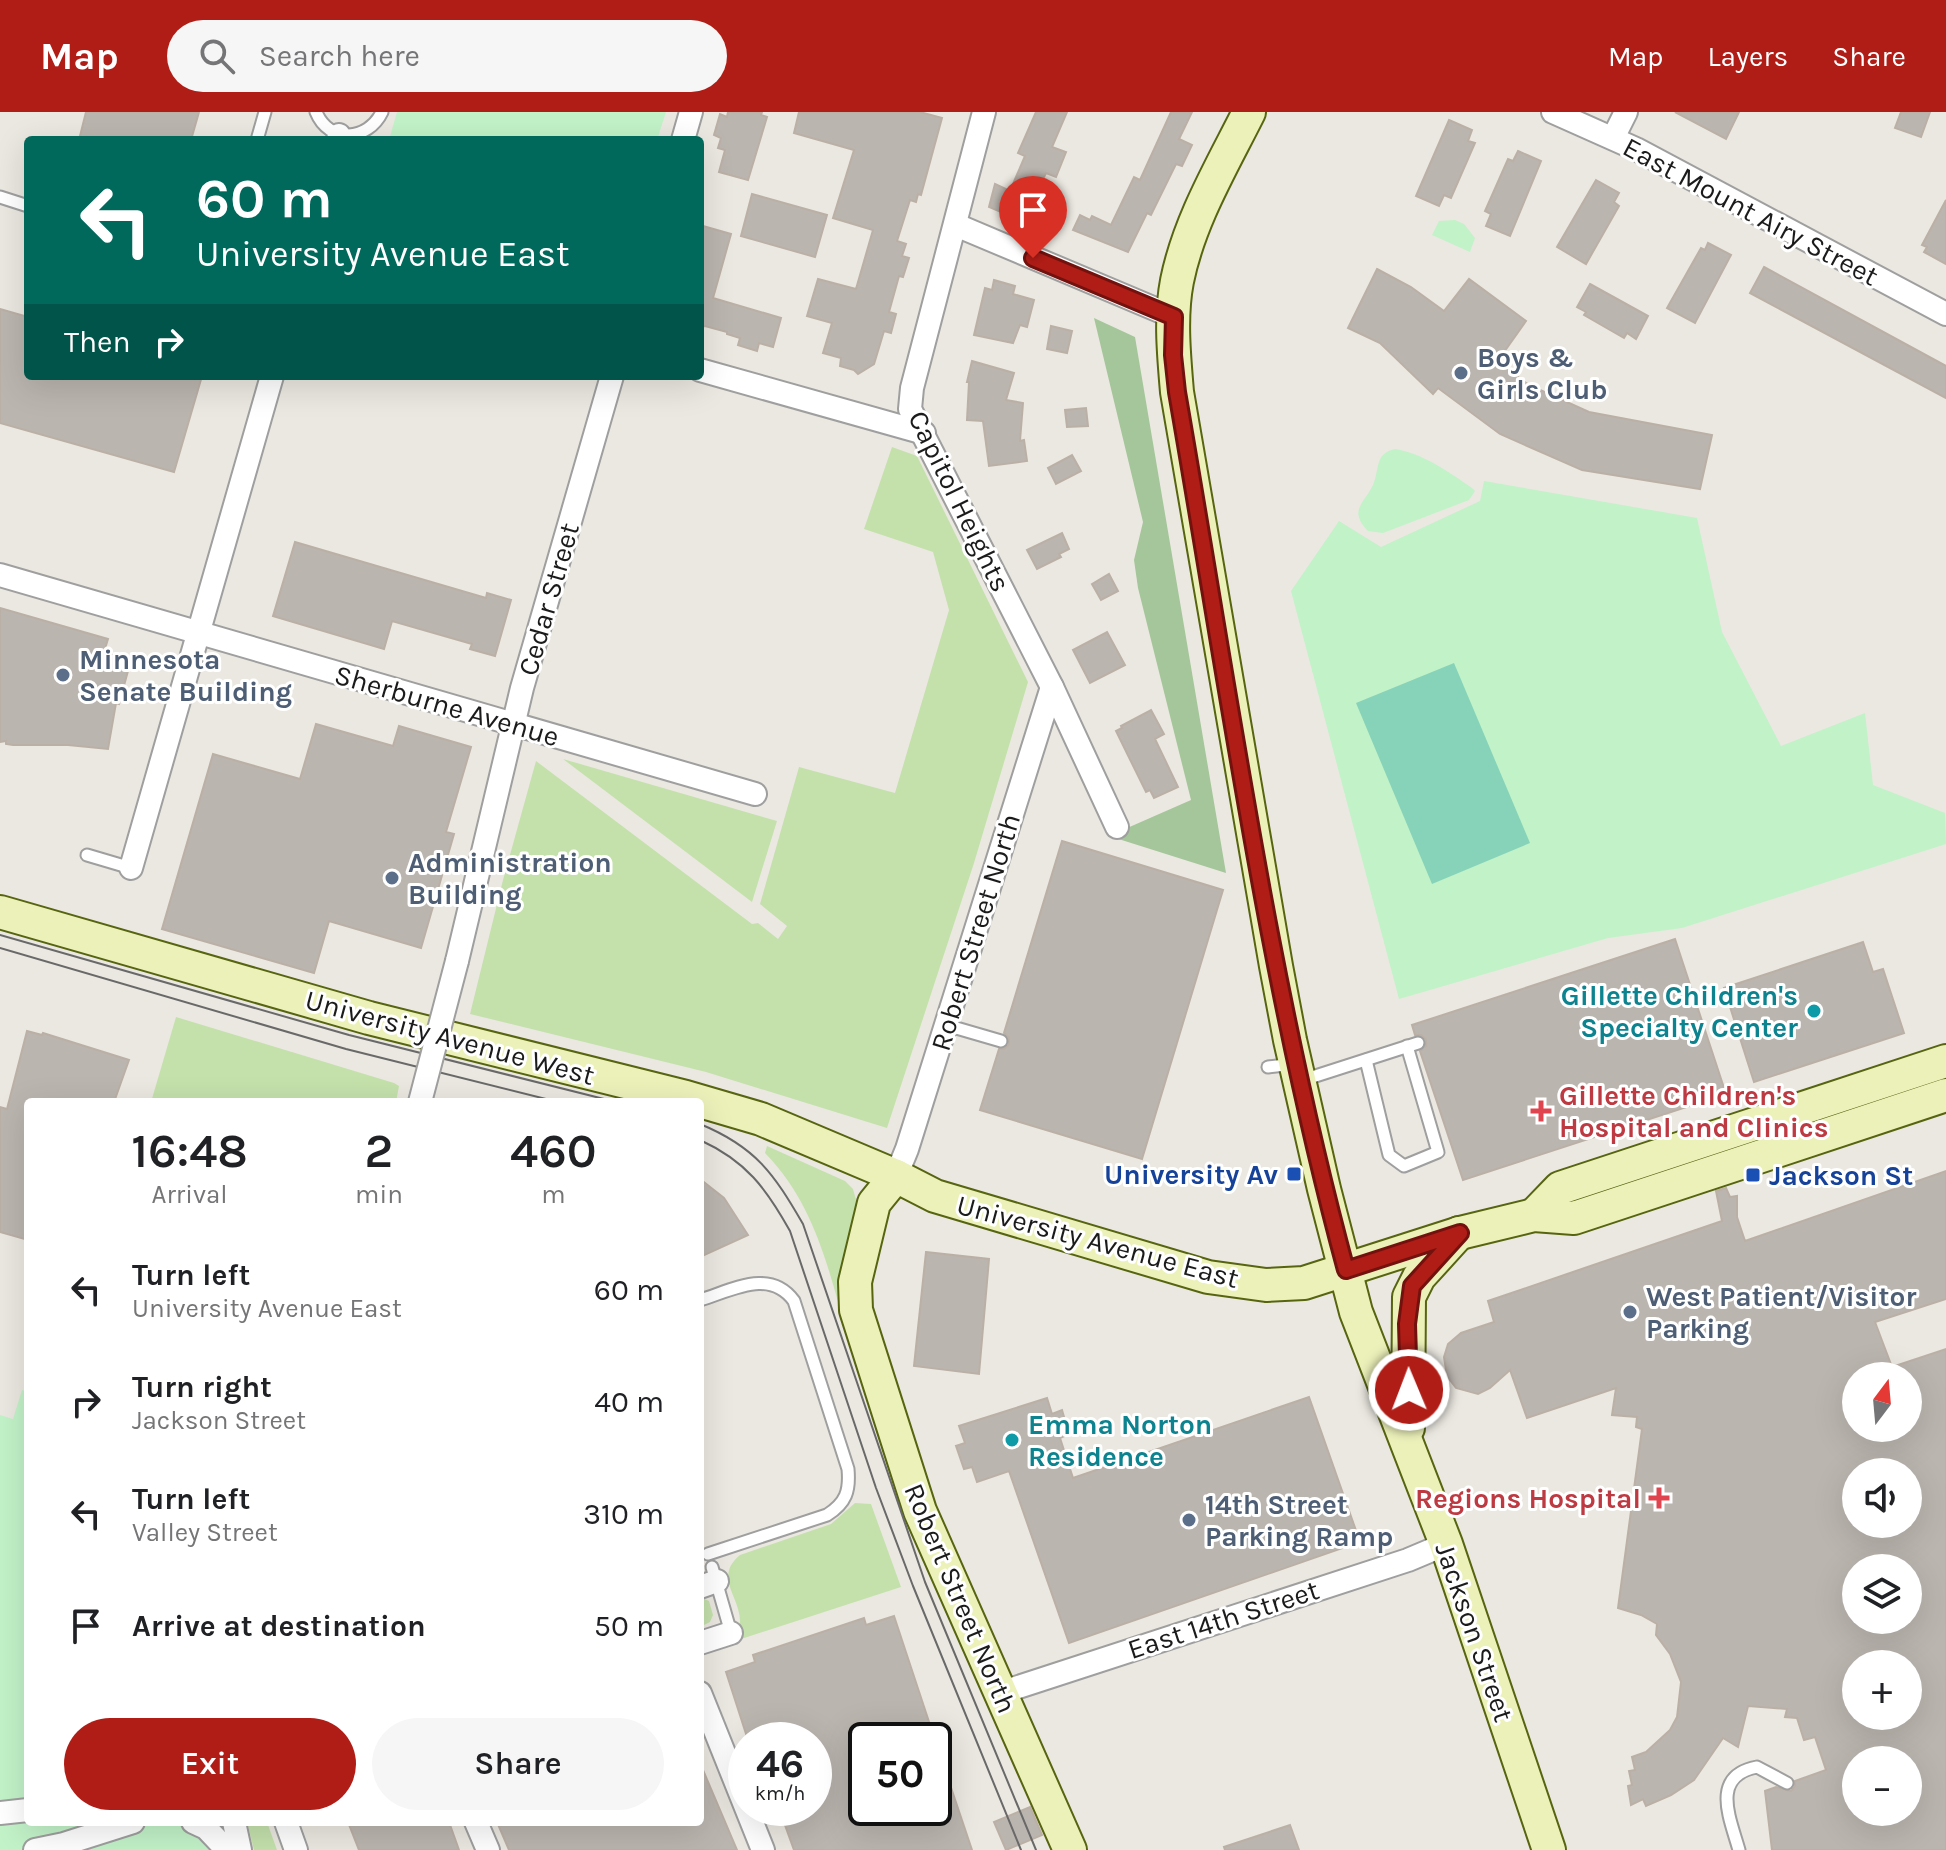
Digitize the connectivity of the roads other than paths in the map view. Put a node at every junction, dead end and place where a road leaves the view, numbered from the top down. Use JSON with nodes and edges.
{"nodes":[{"id":1,"x":265,"y":112,"type":"edge"},
{"id":2,"x":316,"y":112,"type":"edge"},
{"id":3,"x":382,"y":112,"type":"edge"},
{"id":4,"x":691,"y":112,"type":"edge"},
{"id":5,"x":984,"y":112,"type":"edge"},
{"id":6,"x":1249,"y":112,"type":"edge"},
{"id":7,"x":1553,"y":112,"type":"edge"},
{"id":8,"x":1626,"y":112,"type":"edge"},
{"id":9,"x":258,"y":136,"type":"edge"},
{"id":10,"x":336,"y":136,"type":"edge"},
{"id":11,"x":348,"y":136,"type":"edge"},
{"id":12,"x":684,"y":136,"type":"edge"},
{"id":13,"x":1613,"y":138,"type":"junction"},
{"id":14,"x":0,"y":197,"type":"edge"},
{"id":15,"x":24,"y":205,"type":"edge"},
{"id":16,"x":956,"y":225,"type":"junction"},
{"id":17,"x":1946,"y":314,"type":"edge"},
{"id":18,"x":1174,"y":317,"type":"junction"},
{"id":19,"x":704,"y":371,"type":"edge"},
{"id":20,"x":271,"y":380,"type":"edge"},
{"id":21,"x":611,"y":380,"type":"edge"},
{"id":22,"x":924,"y":433,"type":"junction"},
{"id":23,"x":0,"y":575,"type":"edge"},
{"id":24,"x":198,"y":632,"type":"junction"},
{"id":25,"x":1052,"y":687,"type":"junction"},
{"id":26,"x":514,"y":724,"type":"junction"},
{"id":27,"x":755,"y":794,"type":"dead end"},
{"id":28,"x":1117,"y":827,"type":"dead end"},
{"id":29,"x":87,"y":855,"type":"dead end"},
{"id":30,"x":131,"y":868,"type":"joint"},
{"id":31,"x":0,"y":912,"type":"edge"},
{"id":32,"x":946,"y":1025,"type":"junction"},
{"id":33,"x":1001,"y":1041,"type":"dead end"},
{"id":34,"x":1366,"y":1060,"type":"junction"},
{"id":35,"x":1946,"y":1061,"type":"edge"},
{"id":36,"x":1287,"y":1071,"type":"junction"},
{"id":37,"x":1946,"y":1095,"type":"edge"},
{"id":38,"x":421,"y":1098,"type":"edge"},
{"id":39,"x":689,"y":1098,"type":"edge"},
{"id":40,"x":704,"y":1102,"type":"edge"},
{"id":41,"x":896,"y":1176,"type":"junction"},
{"id":42,"x":1534,"y":1215,"type":"junction"},
{"id":43,"x":1460,"y":1233,"type":"junction"},
{"id":44,"x":1346,"y":1270,"type":"junction"},
{"id":45,"x":704,"y":1299,"type":"edge"},
{"id":46,"x":1408,"y":1444,"type":"junction"},
{"id":47,"x":1446,"y":1544,"type":"junction"},
{"id":48,"x":708,"y":1554,"type":"dead end"},
{"id":49,"x":710,"y":1578,"type":"edge"},
{"id":50,"x":731,"y":1633,"type":"joint"},
{"id":51,"x":704,"y":1642,"type":"edge"},
{"id":52,"x":1000,"y":1693,"type":"junction"},
{"id":53,"x":704,"y":1703,"type":"edge"},
{"id":54,"x":1787,"y":1783,"type":"dead end"},
{"id":55,"x":24,"y":1810,"type":"edge"},
{"id":56,"x":0,"y":1813,"type":"edge"},
{"id":57,"x":121,"y":1826,"type":"edge"},
{"id":58,"x":202,"y":1826,"type":"edge"},
{"id":59,"x":235,"y":1826,"type":"edge"},
{"id":60,"x":287,"y":1826,"type":"edge"},
{"id":61,"x":478,"y":1826,"type":"edge"},
{"id":62,"x":35,"y":1850,"type":"edge"},
{"id":63,"x":227,"y":1850,"type":"edge"},
{"id":64,"x":240,"y":1850,"type":"edge"},
{"id":65,"x":296,"y":1850,"type":"edge"},
{"id":66,"x":488,"y":1850,"type":"edge"},
{"id":67,"x":763,"y":1850,"type":"edge"},
{"id":68,"x":1070,"y":1850,"type":"edge"},
{"id":69,"x":1549,"y":1850,"type":"edge"},
{"id":70,"x":1739,"y":1850,"type":"edge"}],
"edges":[{"from":1,"to":9,"type":"lane"},
{"from":2,"to":10,"type":"lane"},
{"from":3,"to":11,"type":"lane"},
{"from":4,"to":12,"type":"street"},
{"from":5,"to":16,"type":"street","name":"Capitol Heights"},
{"from":6,"to":18,"type":"main road","name":"Jackson Street"},
{"from":7,"to":13,"type":"street","name":"East Mount Airy Street"},
{"from":8,"to":13,"type":"street"},
{"from":13,"to":17,"type":"street","name":"East Mount Airy Street"},
{"from":14,"to":15,"type":"lane"},
{"from":16,"to":18,"type":"street"},
{"from":16,"to":22,"type":"street","name":"Capitol Heights"},
{"from":18,"to":36,"type":"main road","name":"Jackson Street"},
{"from":19,"to":22,"type":"street"},
{"from":20,"to":24,"type":"street"},
{"from":21,"to":26,"type":"street","name":"Cedar Street"},
{"from":22,"to":25,"type":"street","name":"Capitol Heights"},
{"from":23,"to":24,"type":"street","name":"Sherburne Avenue"},
{"from":24,"to":26,"type":"street","name":"Sherburne Avenue"},
{"from":24,"to":30,"type":"street"},
{"from":25,"to":28,"type":"street","name":"Capitol Heights"},
{"from":25,"to":32,"type":"street","name":"Robert Street North"},
{"from":26,"to":27,"type":"street","name":"Sherburne Avenue"},
{"from":26,"to":38,"type":"street","name":"Cedar Street","bridge":true},
{"from":29,"to":30,"type":"lane"},
{"from":31,"to":39,"type":"main road","name":"University Avenue West"},
{"from":32,"to":33,"type":"lane"},
{"from":32,"to":41,"type":"street","name":"Robert Street North"},
{"from":34,"to":34,"type":"lane"},
{"from":34,"to":36,"type":"lane"},
{"from":35,"to":42,"type":"main road"},
{"from":36,"to":44,"type":"main road","name":"Jackson Street"},
{"from":37,"to":42,"type":"main road","name":"University Avenue East"},
{"from":40,"to":41,"type":"main road","name":"University Avenue West"},
{"from":41,"to":44,"type":"main road","name":"University Avenue East"},
{"from":41,"to":52,"type":"main road","name":"Robert Street North"},
{"from":42,"to":43,"type":"main road","name":"University Avenue East"},
{"from":43,"to":44,"type":"main road","name":"University Avenue East"},
{"from":43,"to":46,"type":"main road"},
{"from":44,"to":46,"type":"main road","name":"Jackson Street"},
{"from":45,"to":48,"type":"lane"},
{"from":46,"to":47,"type":"main road","name":"Jackson Street"},
{"from":47,"to":52,"type":"street","name":"East 14th Street"},
{"from":47,"to":69,"type":"main road","name":"Jackson Street"},
{"from":49,"to":50,"type":"lane"},
{"from":50,"to":51,"type":"street"},
{"from":52,"to":68,"type":"main road","name":"Robert Street North"},
{"from":53,"to":67,"type":"street"},
{"from":54,"to":70,"type":"lane"},
{"from":55,"to":56,"type":"street"},
{"from":57,"to":62,"type":"street"},
{"from":58,"to":63,"type":"street"},
{"from":59,"to":64,"type":"street"},
{"from":60,"to":65,"type":"street"},
{"from":61,"to":66,"type":"street"}]}
